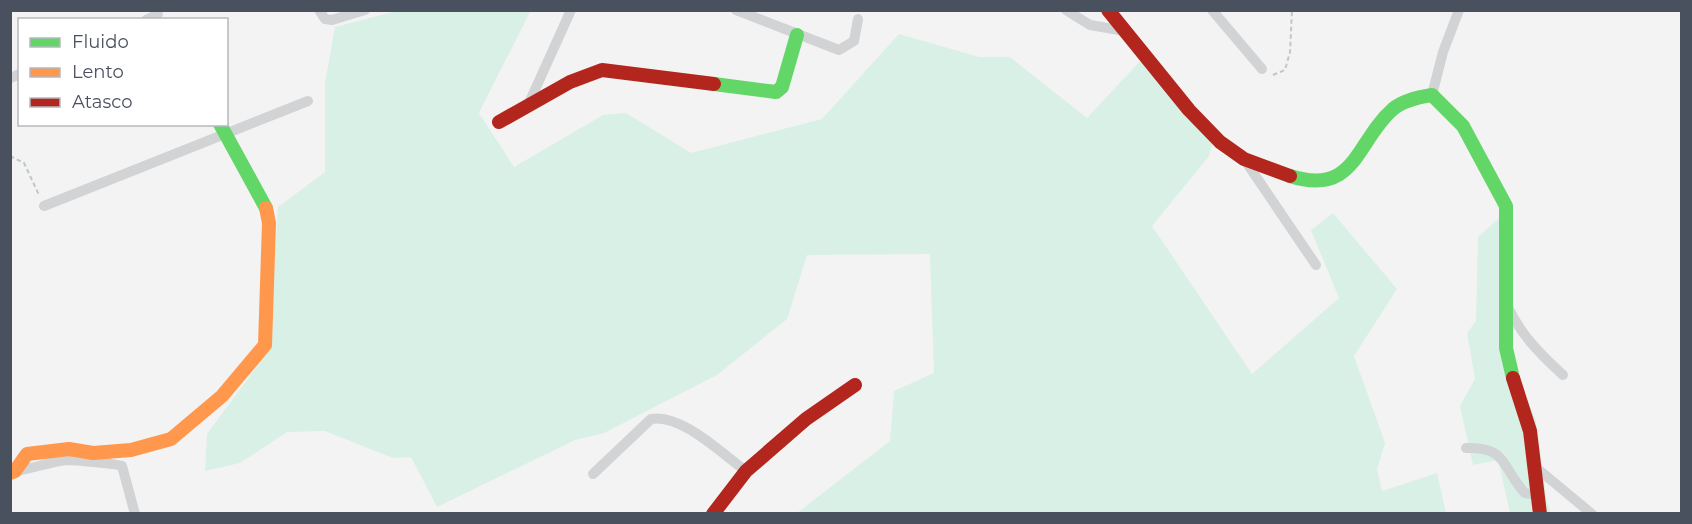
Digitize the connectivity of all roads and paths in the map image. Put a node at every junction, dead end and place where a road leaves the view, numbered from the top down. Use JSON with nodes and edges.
{"nodes":[{"id":1,"x":365,"y":10,"type":"edge"},
{"id":2,"x":571,"y":10,"type":"edge"},
{"id":3,"x":736,"y":10,"type":"edge"},
{"id":4,"x":1066,"y":10,"type":"edge"},
{"id":5,"x":1108,"y":10,"type":"edge"},
{"id":6,"x":1212,"y":10,"type":"edge"},
{"id":7,"x":1225,"y":10,"type":"edge"},
{"id":8,"x":1292,"y":10,"type":"edge"},
{"id":9,"x":1459,"y":10,"type":"edge"},
{"id":10,"x":322,"y":15,"type":"edge"},
{"id":11,"x":858,"y":19,"type":"dead end"},
{"id":12,"x":1225,"y":26,"type":"junction"},
{"id":13,"x":1125,"y":31,"type":"junction"},
{"id":14,"x":797,"y":35,"type":"junction"},
{"id":15,"x":1262,"y":69,"type":"joint"},
{"id":16,"x":1432,"y":95,"type":"junction"},
{"id":17,"x":308,"y":101,"type":"dead end"},
{"id":18,"x":529,"y":103,"type":"junction"},
{"id":19,"x":499,"y":122,"type":"dead end"},
{"id":20,"x":222,"y":128,"type":"edge"},
{"id":21,"x":10,"y":156,"type":"edge"},
{"id":22,"x":1243,"y":158,"type":"junction"},
{"id":23,"x":44,"y":206,"type":"joint"},
{"id":24,"x":1316,"y":265,"type":"dead end"},
{"id":25,"x":1504,"y":299,"type":"junction"},
{"id":26,"x":1563,"y":375,"type":"dead end"},
{"id":27,"x":855,"y":385,"type":"dead end"},
{"id":28,"x":1466,"y":448,"type":"dead end"},
{"id":29,"x":1532,"y":465,"type":"junction"},
{"id":30,"x":746,"y":471,"type":"junction"},
{"id":31,"x":13,"y":472,"type":"edge"},
{"id":32,"x":593,"y":474,"type":"dead end"},
{"id":33,"x":1537,"y":495,"type":"junction"},
{"id":34,"x":135,"y":513,"type":"edge"},
{"id":35,"x":713,"y":513,"type":"edge"},
{"id":36,"x":1540,"y":513,"type":"edge"},
{"id":37,"x":1592,"y":513,"type":"edge"}],
"edges":[{"from":1,"to":10,"type":"street"},
{"from":2,"to":18,"type":"street"},
{"from":3,"to":14,"type":"street"},
{"from":4,"to":13,"type":"street"},
{"from":5,"to":13,"type":"street"},
{"from":6,"to":12,"type":"street"},
{"from":7,"to":12,"type":"street"},
{"from":8,"to":15,"type":"path"},
{"from":9,"to":16,"type":"street"},
{"from":11,"to":14,"type":"street"},
{"from":12,"to":15,"type":"street"},
{"from":13,"to":22,"type":"street"},
{"from":14,"to":18,"type":"street"},
{"from":16,"to":22,"type":"street"},
{"from":16,"to":25,"type":"street"},
{"from":17,"to":20,"type":"street"},
{"from":18,"to":19,"type":"street"},
{"from":20,"to":23,"type":"street"},
{"from":20,"to":31,"type":"street"},
{"from":21,"to":23,"type":"path"},
{"from":22,"to":24,"type":"street"},
{"from":25,"to":26,"type":"street"},
{"from":25,"to":29,"type":"street"},
{"from":27,"to":30,"type":"street"},
{"from":28,"to":33,"type":"street"},
{"from":29,"to":33,"type":"street"},
{"from":29,"to":37,"type":"street"},
{"from":30,"to":32,"type":"street"},
{"from":30,"to":35,"type":"street"},
{"from":31,"to":34,"type":"street"},
{"from":33,"to":36,"type":"street"}]}
